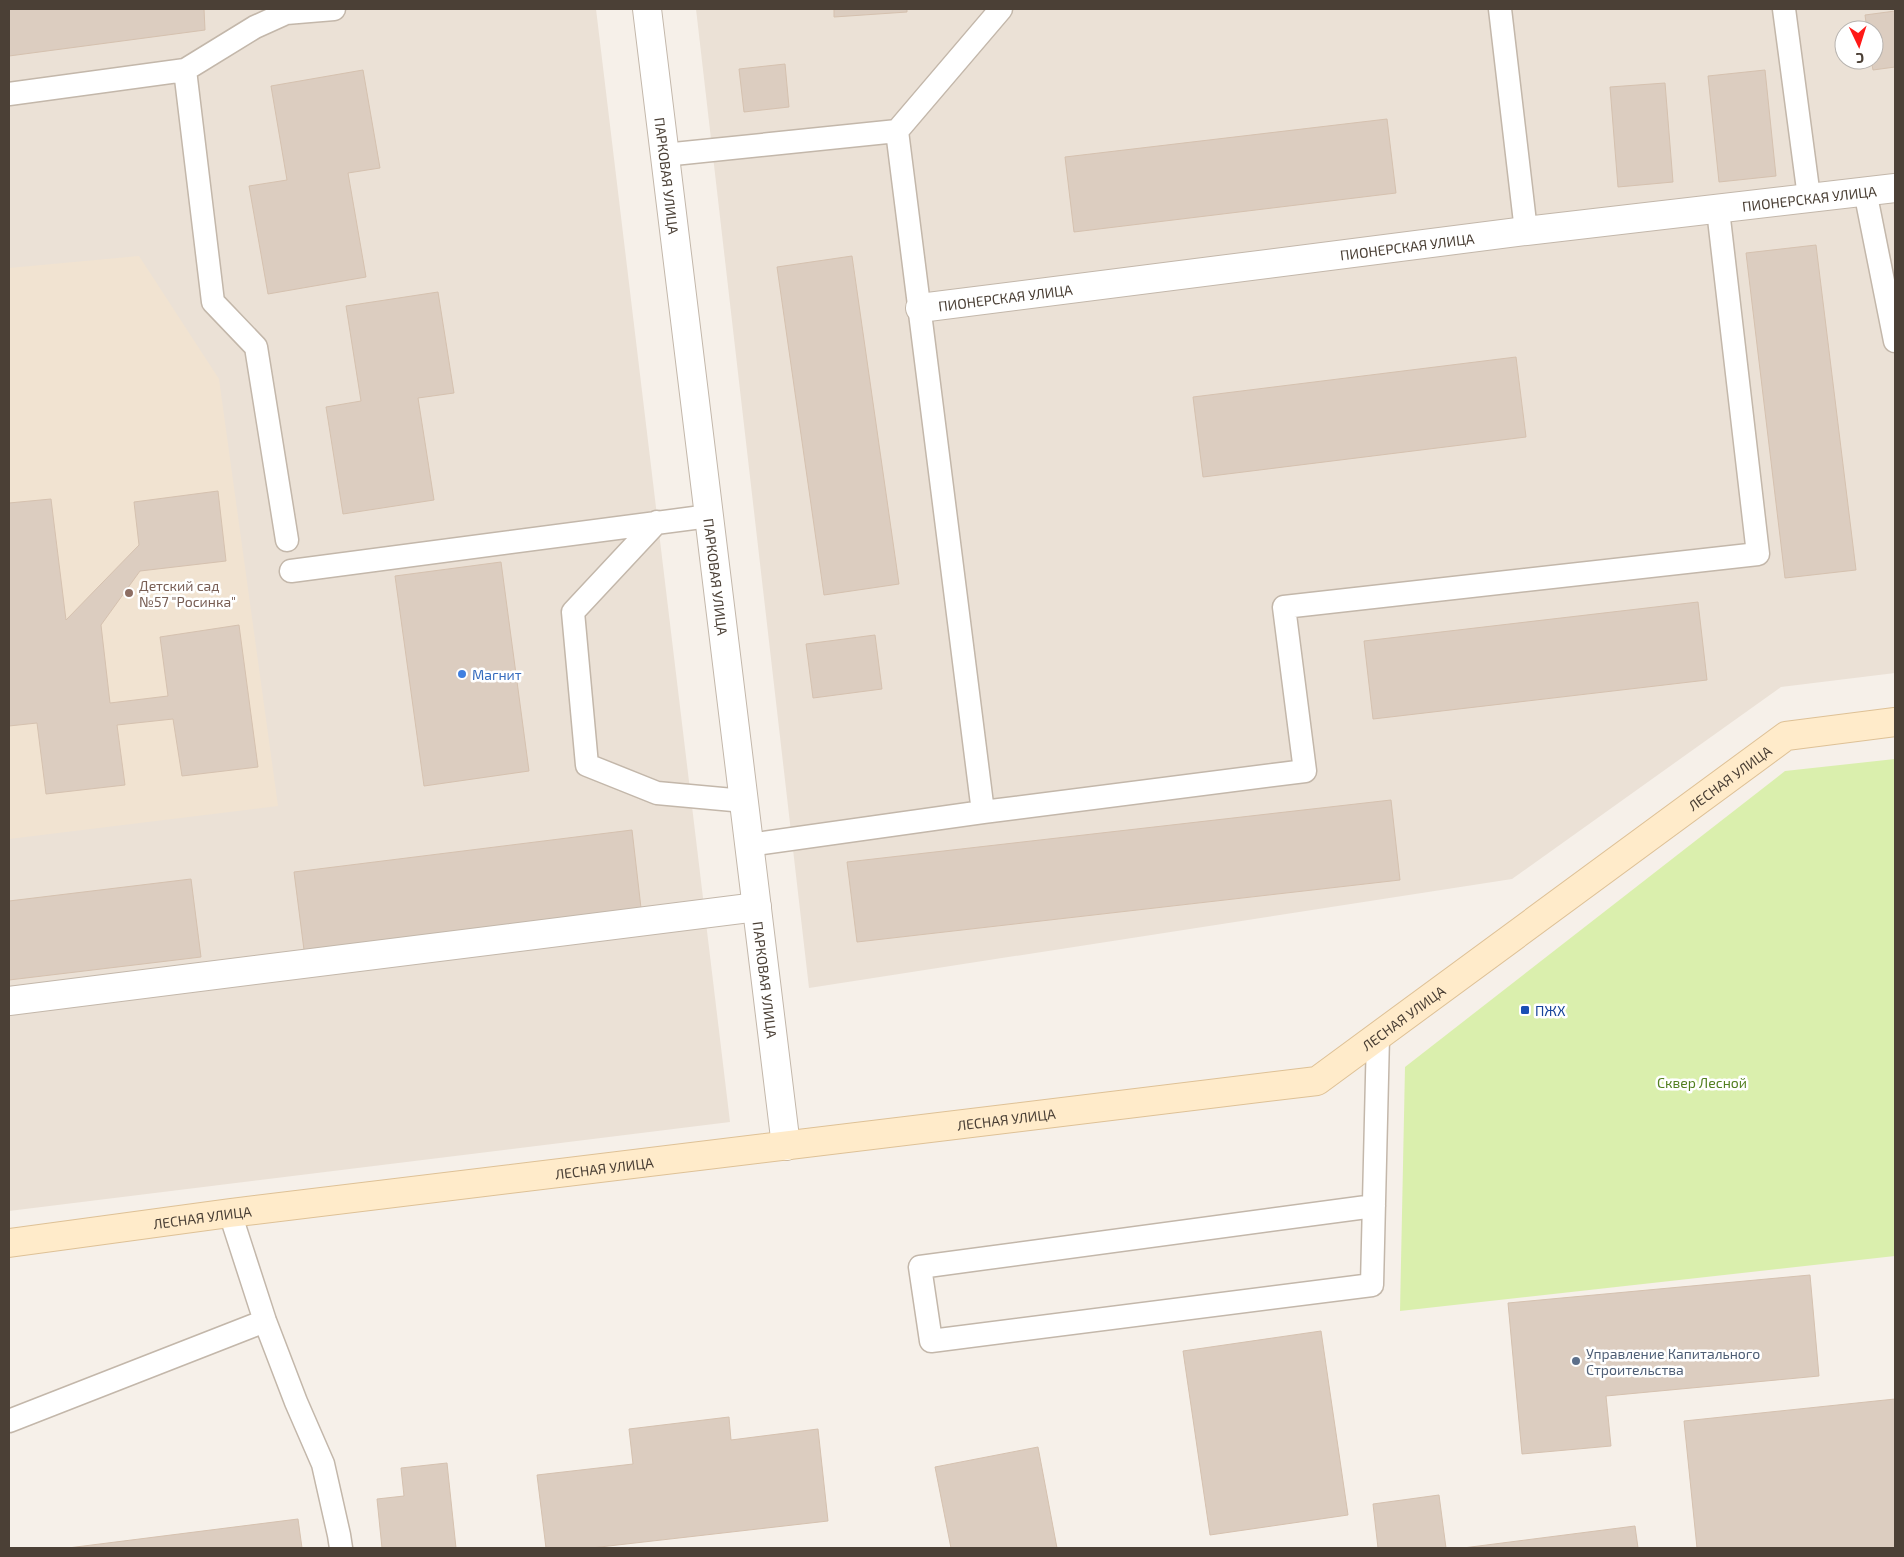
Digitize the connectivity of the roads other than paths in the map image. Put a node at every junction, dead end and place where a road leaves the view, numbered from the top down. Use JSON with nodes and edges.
{"nodes":[{"id":1,"x":334,"y":9,"type":"edge"},
{"id":2,"x":647,"y":9,"type":"edge"},
{"id":3,"x":1001,"y":9,"type":"edge"},
{"id":4,"x":1500,"y":9,"type":"edge"},
{"id":5,"x":1784,"y":9,"type":"edge"},
{"id":6,"x":254,"y":18,"type":"edge"},
{"id":7,"x":185,"y":70,"type":"junction"},
{"id":8,"x":9,"y":94,"type":"edge"},
{"id":9,"x":897,"y":131,"type":"junction"},
{"id":10,"x":664,"y":154,"type":"junction"},
{"id":11,"x":1895,"y":188,"type":"edge"},
{"id":12,"x":1865,"y":191,"type":"junction"},
{"id":13,"x":1809,"y":197,"type":"junction"},
{"id":14,"x":1718,"y":210,"type":"junction"},
{"id":15,"x":1526,"y":231,"type":"junction"},
{"id":16,"x":920,"y":308,"type":"junction"},
{"id":17,"x":1895,"y":341,"type":"edge"},
{"id":18,"x":709,"y":516,"type":"junction"},
{"id":19,"x":657,"y":522,"type":"junction"},
{"id":20,"x":286,"y":540,"type":"dead end"},
{"id":21,"x":291,"y":571,"type":"dead end"},
{"id":22,"x":1895,"y":722,"type":"edge"},
{"id":23,"x":744,"y":801,"type":"junction"},
{"id":24,"x":983,"y":812,"type":"junction"},
{"id":25,"x":749,"y":844,"type":"junction"},
{"id":26,"x":757,"y":907,"type":"junction"},
{"id":27,"x":9,"y":1001,"type":"edge"},
{"id":28,"x":1378,"y":1036,"type":"junction"},
{"id":29,"x":786,"y":1146,"type":"junction"},
{"id":30,"x":1374,"y":1206,"type":"junction"},
{"id":31,"x":230,"y":1214,"type":"junction"},
{"id":32,"x":9,"y":1243,"type":"edge"},
{"id":33,"x":265,"y":1321,"type":"junction"},
{"id":34,"x":9,"y":1421,"type":"edge"},
{"id":35,"x":341,"y":1548,"type":"edge"}],
"edges":[{"from":1,"to":6,"type":"lane"},
{"from":2,"to":10,"type":"street","name":"ПАРКОВАЯ УЛИЦА"},
{"from":3,"to":9,"type":"lane"},
{"from":4,"to":15,"type":"lane"},
{"from":5,"to":13,"type":"lane"},
{"from":6,"to":7,"type":"lane"},
{"from":7,"to":8,"type":"lane"},
{"from":7,"to":20,"type":"lane"},
{"from":9,"to":10,"type":"lane"},
{"from":9,"to":16,"type":"lane"},
{"from":10,"to":18,"type":"street","name":"ПАРКОВАЯ УЛИЦА"},
{"from":11,"to":12,"type":"street","name":"ПИОНЕРСКАЯ УЛИЦА"},
{"from":12,"to":13,"type":"street","name":"ПИОНЕРСКАЯ УЛИЦА"},
{"from":12,"to":17,"type":"lane"},
{"from":13,"to":14,"type":"street","name":"ПИОНЕРСКАЯ УЛИЦА"},
{"from":14,"to":15,"type":"street","name":"ПИОНЕРСКАЯ УЛИЦА"},
{"from":14,"to":24,"type":"lane"},
{"from":15,"to":16,"type":"street","name":"ПИОНЕРСКАЯ УЛИЦА"},
{"from":16,"to":24,"type":"lane"},
{"from":18,"to":19,"type":"lane"},
{"from":18,"to":23,"type":"street","name":"ПАРКОВАЯ УЛИЦА"},
{"from":19,"to":21,"type":"lane"},
{"from":19,"to":23,"type":"lane"},
{"from":22,"to":28,"type":"main road","name":"ЛЕСНАЯ УЛИЦА"},
{"from":23,"to":25,"type":"street","name":"ПАРКОВАЯ УЛИЦА"},
{"from":24,"to":25,"type":"lane"},
{"from":25,"to":26,"type":"street","name":"ПАРКОВАЯ УЛИЦА"},
{"from":26,"to":27,"type":"street"},
{"from":26,"to":29,"type":"street","name":"ПАРКОВАЯ УЛИЦА"},
{"from":28,"to":29,"type":"main road","name":"ЛЕСНАЯ УЛИЦА"},
{"from":28,"to":30,"type":"lane"},
{"from":29,"to":31,"type":"main road","name":"ЛЕСНАЯ УЛИЦА"},
{"from":30,"to":30,"type":"lane"},
{"from":31,"to":32,"type":"main road","name":"ЛЕСНАЯ УЛИЦА"},
{"from":31,"to":33,"type":"lane"},
{"from":33,"to":34,"type":"lane"},
{"from":33,"to":35,"type":"lane"}]}
